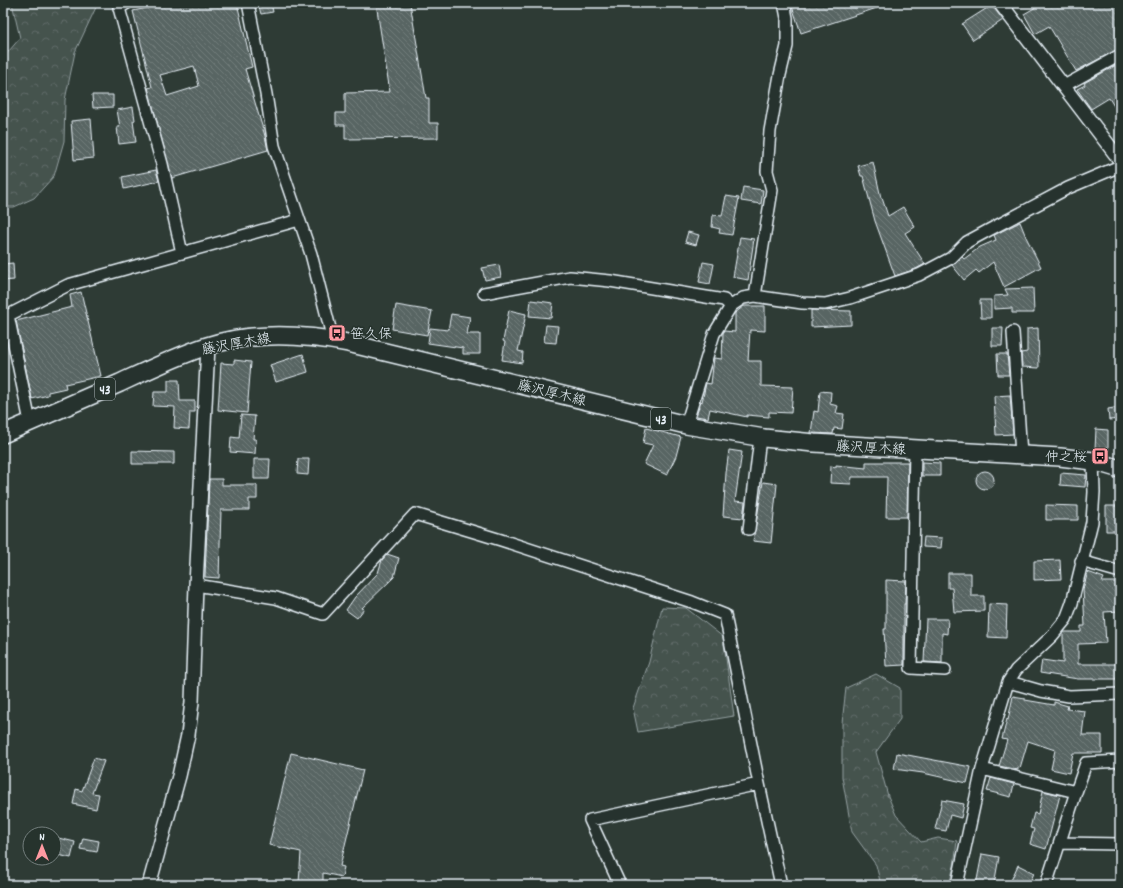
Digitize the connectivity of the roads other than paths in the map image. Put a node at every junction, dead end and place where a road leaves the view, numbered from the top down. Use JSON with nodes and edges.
{"nodes":[{"id":1,"x":127,"y":3,"type":"edge"},
{"id":2,"x":248,"y":3,"type":"edge"},
{"id":3,"x":784,"y":3,"type":"edge"},
{"id":4,"x":1000,"y":3,"type":"edge"},
{"id":5,"x":1120,"y":55,"type":"edge"},
{"id":6,"x":1064,"y":86,"type":"junction"},
{"id":7,"x":1120,"y":160,"type":"edge"},
{"id":8,"x":1120,"y":166,"type":"edge"},
{"id":9,"x":299,"y":220,"type":"junction"},
{"id":10,"x":182,"y":253,"type":"junction"},
{"id":11,"x":484,"y":293,"type":"dead end"},
{"id":12,"x":755,"y":296,"type":"junction"},
{"id":13,"x":731,"y":306,"type":"junction"},
{"id":14,"x":6,"y":317,"type":"edge"},
{"id":15,"x":1013,"y":332,"type":"dead end"},
{"id":16,"x":333,"y":340,"type":"junction"},
{"id":17,"x":208,"y":346,"type":"junction"},
{"id":18,"x":30,"y":422,"type":"junction"},
{"id":19,"x":686,"y":425,"type":"junction"},
{"id":20,"x":3,"y":434,"type":"edge"},
{"id":21,"x":760,"y":438,"type":"junction"},
{"id":22,"x":915,"y":449,"type":"junction"},
{"id":23,"x":1021,"y":455,"type":"junction"},
{"id":24,"x":1093,"y":461,"type":"junction"},
{"id":25,"x":1120,"y":469,"type":"edge"},
{"id":26,"x":750,"y":529,"type":"dead end"},
{"id":27,"x":1081,"y":561,"type":"junction"},
{"id":28,"x":1120,"y":572,"type":"edge"},
{"id":29,"x":196,"y":585,"type":"junction"},
{"id":30,"x":945,"y":670,"type":"dead end"},
{"id":31,"x":1009,"y":682,"type":"junction"},
{"id":32,"x":1120,"y":694,"type":"edge"},
{"id":33,"x":1120,"y":761,"type":"edge"},
{"id":34,"x":982,"y":769,"type":"junction"},
{"id":35,"x":759,"y":784,"type":"junction"},
{"id":36,"x":1076,"y":792,"type":"junction"},
{"id":37,"x":1060,"y":843,"type":"junction"},
{"id":38,"x":1120,"y":844,"type":"edge"},
{"id":39,"x":149,"y":885,"type":"edge"},
{"id":40,"x":620,"y":885,"type":"edge"},
{"id":41,"x":781,"y":885,"type":"edge"},
{"id":42,"x":957,"y":885,"type":"edge"},
{"id":43,"x":1046,"y":885,"type":"edge"}],
"edges":[{"from":1,"to":10,"type":"street"},
{"from":2,"to":9,"type":"street"},
{"from":3,"to":12,"type":"street"},
{"from":4,"to":6,"type":"street"},
{"from":5,"to":6,"type":"street"},
{"from":6,"to":7,"type":"street"},
{"from":8,"to":12,"type":"street"},
{"from":9,"to":10,"type":"street"},
{"from":9,"to":16,"type":"street"},
{"from":10,"to":14,"type":"street"},
{"from":11,"to":13,"type":"street"},
{"from":12,"to":13,"type":"street"},
{"from":13,"to":19,"type":"street"},
{"from":14,"to":18,"type":"street"},
{"from":15,"to":23,"type":"street"},
{"from":16,"to":17,"type":"main road","name":"藤沢厚木線","number":"43"},
{"from":16,"to":19,"type":"main road","name":"藤沢厚木線","number":"43"},
{"from":17,"to":18,"type":"main road","name":"藤沢厚木線","number":"43"},
{"from":17,"to":29,"type":"street"},
{"from":18,"to":20,"type":"main road","name":"藤沢厚木線","number":"43"},
{"from":19,"to":21,"type":"main road","name":"藤沢厚木線","number":"43"},
{"from":21,"to":22,"type":"main road","name":"藤沢厚木線","number":"43"},
{"from":21,"to":26,"type":"street"},
{"from":22,"to":23,"type":"main road","name":"藤沢厚木線","number":"43"},
{"from":22,"to":30,"type":"street"},
{"from":23,"to":24,"type":"main road","name":"藤沢厚木線","number":"43"},
{"from":24,"to":25,"type":"main road","name":"藤沢厚木線","number":"43"},
{"from":24,"to":27,"type":"street"},
{"from":27,"to":28,"type":"street"},
{"from":27,"to":31,"type":"street"},
{"from":29,"to":35,"type":"street"},
{"from":29,"to":39,"type":"street"},
{"from":31,"to":32,"type":"street"},
{"from":31,"to":34,"type":"street"},
{"from":33,"to":36,"type":"street"},
{"from":34,"to":36,"type":"street"},
{"from":34,"to":42,"type":"street"},
{"from":35,"to":40,"type":"street"},
{"from":35,"to":41,"type":"street"},
{"from":36,"to":37,"type":"street"},
{"from":37,"to":38,"type":"street"},
{"from":37,"to":43,"type":"street"}]}
